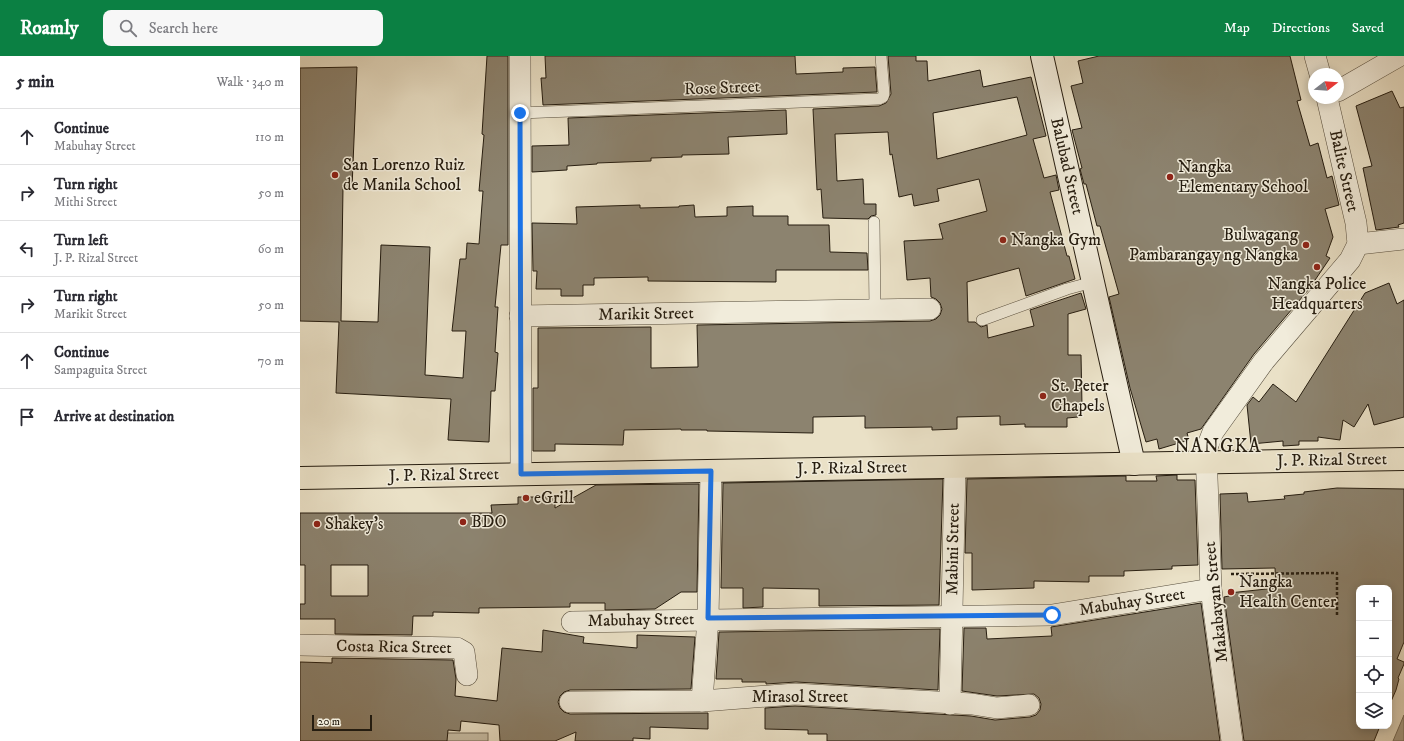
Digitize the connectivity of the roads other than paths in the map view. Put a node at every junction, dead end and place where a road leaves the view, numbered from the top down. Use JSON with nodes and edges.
{"nodes":[{"id":1,"x":520,"y":56,"type":"edge"},
{"id":2,"x":881,"y":56,"type":"edge"},
{"id":3,"x":1042,"y":56,"type":"edge"},
{"id":4,"x":1315,"y":56,"type":"edge"},
{"id":5,"x":1399,"y":56,"type":"edge"},
{"id":6,"x":1318,"y":68,"type":"edge"},
{"id":7,"x":1344,"y":88,"type":"edge"},
{"id":8,"x":1328,"y":104,"type":"edge"},
{"id":9,"x":520,"y":113,"type":"junction"},
{"id":10,"x":874,"y":222,"type":"dead end"},
{"id":11,"x":1404,"y":240,"type":"edge"},
{"id":12,"x":1358,"y":244,"type":"junction"},
{"id":13,"x":1093,"y":282,"type":"junction"},
{"id":14,"x":930,"y":310,"type":"dead end"},
{"id":15,"x":875,"y":311,"type":"junction"},
{"id":16,"x":520,"y":316,"type":"junction"},
{"id":17,"x":982,"y":320,"type":"dead end"},
{"id":18,"x":1404,"y":459,"type":"edge"},
{"id":19,"x":1206,"y":462,"type":"junction"},
{"id":20,"x":1134,"y":464,"type":"junction"},
{"id":21,"x":955,"y":467,"type":"junction"},
{"id":22,"x":711,"y":471,"type":"junction"},
{"id":23,"x":521,"y":474,"type":"junction"},
{"id":24,"x":300,"y":478,"type":"edge"},
{"id":25,"x":1211,"y":582,"type":"junction"},
{"id":26,"x":952,"y":617,"type":"junction"},
{"id":27,"x":708,"y":618,"type":"junction"},
{"id":28,"x":572,"y":622,"type":"dead end"},
{"id":29,"x":300,"y":645,"type":"edge"},
{"id":30,"x":467,"y":675,"type":"dead end"},
{"id":31,"x":702,"y":700,"type":"junction"},
{"id":32,"x":570,"y":702,"type":"dead end"},
{"id":33,"x":950,"y":704,"type":"junction"},
{"id":34,"x":1029,"y":705,"type":"dead end"},
{"id":35,"x":1232,"y":741,"type":"edge"}],
"edges":[{"from":1,"to":9,"type":"street"},
{"from":2,"to":9,"type":"lane","name":"Rose Street"},
{"from":3,"to":13,"type":"street","name":"Balubad Street"},
{"from":4,"to":6,"type":"street"},
{"from":5,"to":7,"type":"street"},
{"from":8,"to":12,"type":"street","name":"Balite Street"},
{"from":9,"to":16,"type":"street"},
{"from":10,"to":15,"type":"lane"},
{"from":11,"to":12,"type":"street"},
{"from":12,"to":19,"type":"street","name":"Makabayan Street"},
{"from":13,"to":17,"type":"lane"},
{"from":13,"to":20,"type":"street","name":"Balubad Street"},
{"from":14,"to":15,"type":"street","name":"Marikit Street"},
{"from":15,"to":16,"type":"street","name":"Marikit Street"},
{"from":16,"to":23,"type":"street"},
{"from":18,"to":19,"type":"main road","name":"J. P. Rizal Street"},
{"from":19,"to":20,"type":"main road","name":"J. P. Rizal Street"},
{"from":19,"to":25,"type":"street","name":"Makabayan Street"},
{"from":20,"to":21,"type":"main road","name":"J. P. Rizal Street"},
{"from":21,"to":22,"type":"main road","name":"J. P. Rizal Street"},
{"from":21,"to":26,"type":"street","name":"Mabini Street"},
{"from":22,"to":23,"type":"main road","name":"J. P. Rizal Street"},
{"from":22,"to":27,"type":"street"},
{"from":23,"to":24,"type":"main road","name":"J. P. Rizal Street"},
{"from":25,"to":26,"type":"street","name":"Mabuhay Street"},
{"from":25,"to":35,"type":"street","name":"Makabayan Street"},
{"from":26,"to":27,"type":"street","name":"Mabuhay Street"},
{"from":26,"to":33,"type":"street","name":"Mabini Street"},
{"from":27,"to":28,"type":"street","name":"Mabuhay Street"},
{"from":27,"to":31,"type":"street"},
{"from":29,"to":30,"type":"street","name":"Costa Rica Street"},
{"from":31,"to":32,"type":"street","name":"Mirasol Street"},
{"from":31,"to":33,"type":"street","name":"Mirasol Street"},
{"from":33,"to":34,"type":"street","name":"Mirasol Street"}]}
